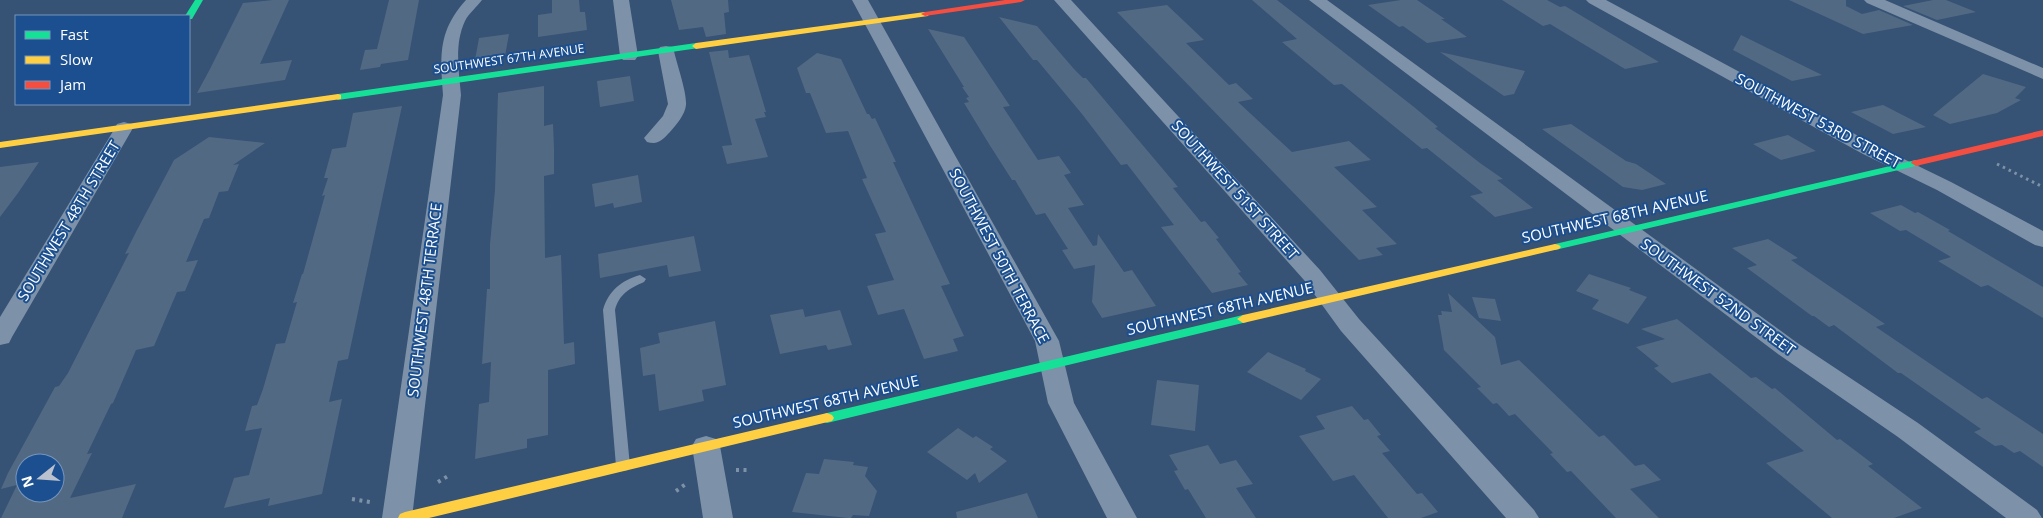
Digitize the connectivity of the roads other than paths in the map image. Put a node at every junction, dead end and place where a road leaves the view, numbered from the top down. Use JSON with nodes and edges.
{"nodes":[{"id":1,"x":199,"y":0,"type":"edge"},
{"id":2,"x":474,"y":0,"type":"edge"},
{"id":3,"x":621,"y":0,"type":"edge"},
{"id":4,"x":860,"y":0,"type":"edge"},
{"id":5,"x":1021,"y":0,"type":"edge"},
{"id":6,"x":1062,"y":0,"type":"edge"},
{"id":7,"x":1317,"y":0,"type":"edge"},
{"id":8,"x":1594,"y":0,"type":"edge"},
{"id":9,"x":1872,"y":0,"type":"edge"},
{"id":10,"x":190,"y":15,"type":"edge"},
{"id":11,"x":872,"y":21,"type":"junction"},
{"id":12,"x":666,"y":51,"type":"junction"},
{"id":13,"x":629,"y":56,"type":"junction"},
{"id":14,"x":2043,"y":74,"type":"edge"},
{"id":15,"x":451,"y":81,"type":"junction"},
{"id":16,"x":128,"y":121,"type":"junction"},
{"id":17,"x":2043,"y":133,"type":"edge"},
{"id":18,"x":654,"y":138,"type":"dead end"},
{"id":19,"x":0,"y":145,"type":"edge"},
{"id":20,"x":1901,"y":165,"type":"junction"},
{"id":21,"x":1627,"y":230,"type":"junction"},
{"id":22,"x":2043,"y":240,"type":"edge"},
{"id":23,"x":640,"y":279,"type":"dead end"},
{"id":24,"x":1329,"y":299,"type":"junction"},
{"id":25,"x":0,"y":337,"type":"edge"},
{"id":26,"x":1052,"y":364,"type":"junction"},
{"id":27,"x":706,"y":446,"type":"junction"},
{"id":28,"x":623,"y":466,"type":"junction"},
{"id":29,"x":397,"y":518,"type":"edge"},
{"id":30,"x":405,"y":518,"type":"edge"},
{"id":31,"x":718,"y":518,"type":"edge"},
{"id":32,"x":1122,"y":518,"type":"edge"},
{"id":33,"x":1524,"y":518,"type":"edge"},
{"id":34,"x":2027,"y":518,"type":"edge"}],
"edges":[{"from":1,"to":10,"type":"street"},
{"from":2,"to":15,"type":"street","name":"SOUTHWEST 48TH TERRACE"},
{"from":3,"to":13,"type":"street"},
{"from":4,"to":11,"type":"street","name":"SOUTHWEST 50TH TERRACE"},
{"from":5,"to":11,"type":"street","name":"SOUTHWEST 67TH AVENUE"},
{"from":6,"to":24,"type":"street","name":"SOUTHWEST 51ST STREET"},
{"from":7,"to":21,"type":"street","name":"SOUTHWEST 52ND STREET"},
{"from":8,"to":20,"type":"street","name":"SOUTHWEST 53RD STREET"},
{"from":9,"to":14,"type":"street"},
{"from":11,"to":12,"type":"street","name":"SOUTHWEST 67TH AVENUE"},
{"from":11,"to":26,"type":"street","name":"SOUTHWEST 50TH TERRACE"},
{"from":12,"to":13,"type":"street","name":"SOUTHWEST 67TH AVENUE"},
{"from":12,"to":18,"type":"street"},
{"from":13,"to":15,"type":"street","name":"SOUTHWEST 67TH AVENUE"},
{"from":15,"to":16,"type":"street","name":"SOUTHWEST 67TH AVENUE"},
{"from":15,"to":29,"type":"street","name":"SOUTHWEST 48TH TERRACE"},
{"from":16,"to":19,"type":"street","name":"SOUTHWEST 67TH AVENUE"},
{"from":16,"to":25,"type":"street","name":"SOUTHWEST 48TH STREET"},
{"from":17,"to":20,"type":"street","name":"SOUTHWEST 68TH AVENUE"},
{"from":20,"to":21,"type":"street","name":"SOUTHWEST 68TH AVENUE"},
{"from":20,"to":22,"type":"street","name":"SOUTHWEST 53RD STREET"},
{"from":21,"to":24,"type":"street","name":"SOUTHWEST 68TH AVENUE"},
{"from":21,"to":34,"type":"street","name":"SOUTHWEST 52ND STREET"},
{"from":23,"to":28,"type":"lane"},
{"from":24,"to":26,"type":"street","name":"SOUTHWEST 68TH AVENUE"},
{"from":24,"to":33,"type":"street","name":"SOUTHWEST 51ST STREET"},
{"from":26,"to":27,"type":"street","name":"SOUTHWEST 68TH AVENUE"},
{"from":26,"to":32,"type":"street","name":"SOUTHWEST 50TH TERRACE"},
{"from":27,"to":28,"type":"street","name":"SOUTHWEST 68TH AVENUE"},
{"from":27,"to":31,"type":"street"},
{"from":28,"to":30,"type":"street","name":"SOUTHWEST 68TH AVENUE"}]}
